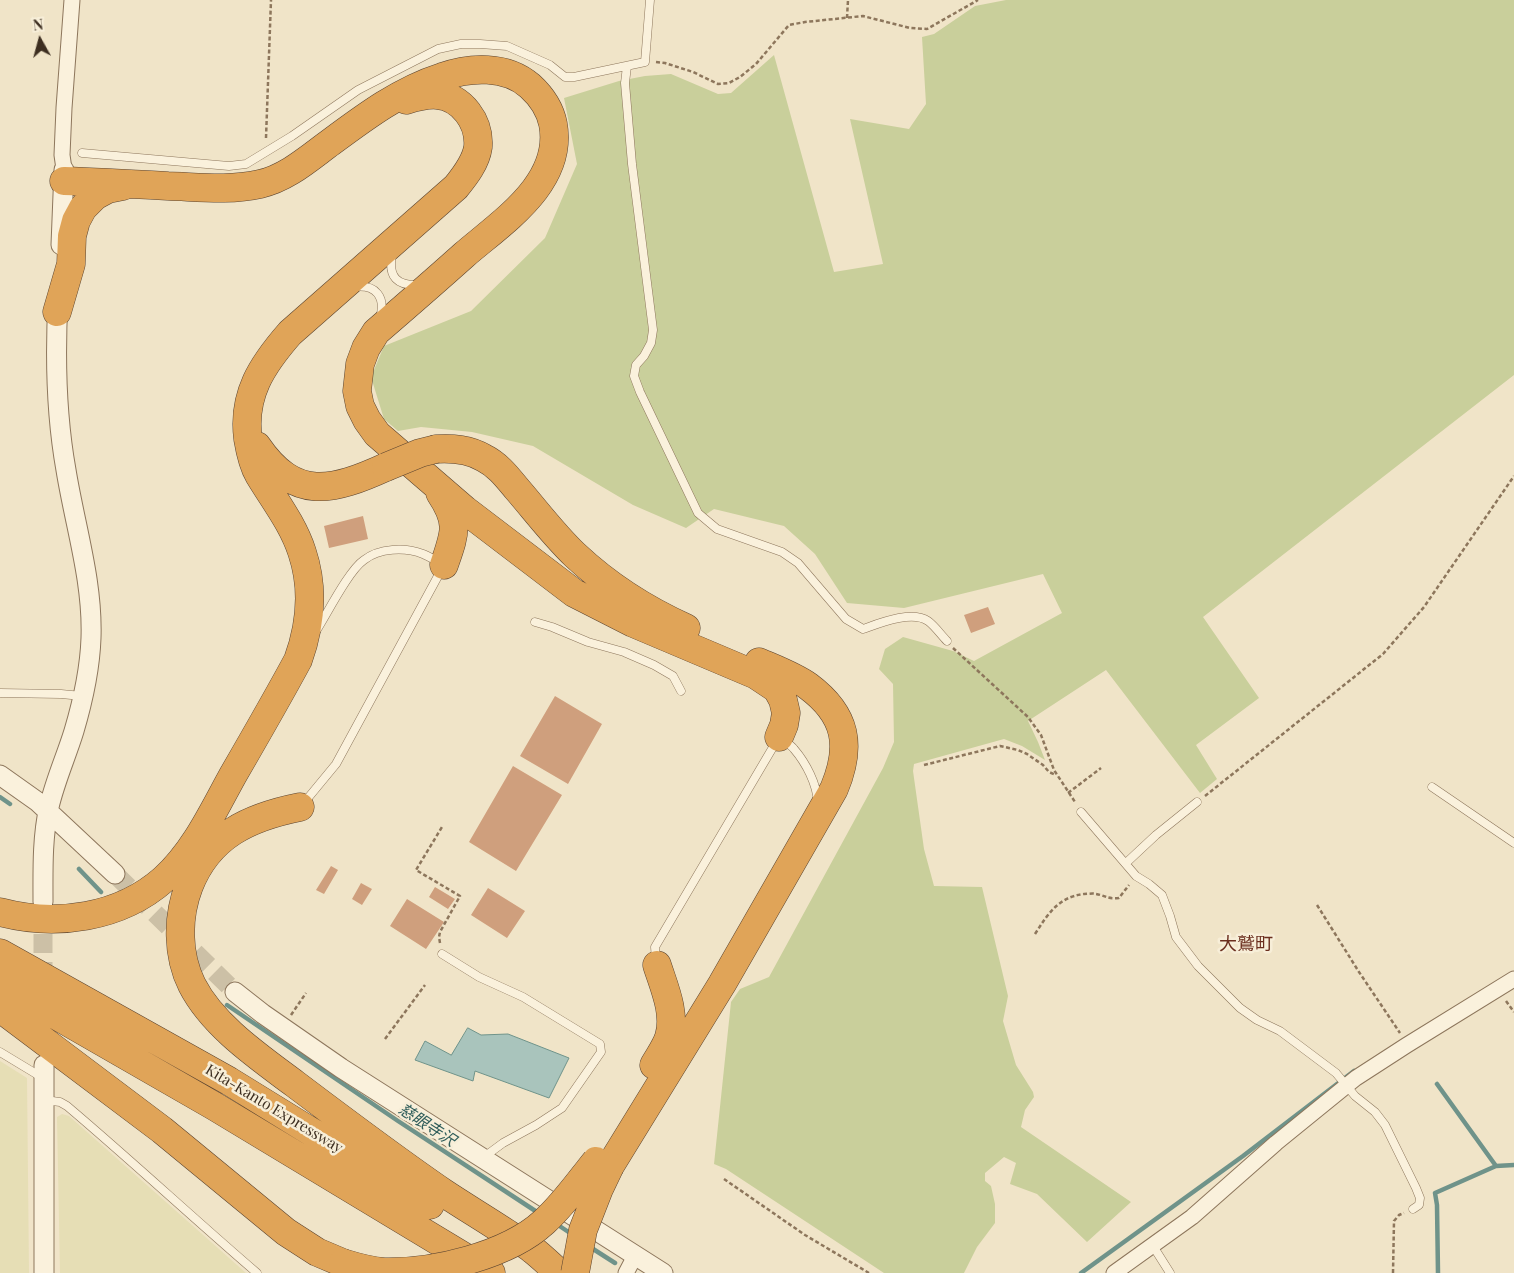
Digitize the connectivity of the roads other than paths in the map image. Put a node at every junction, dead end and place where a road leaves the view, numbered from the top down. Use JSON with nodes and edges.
{"nodes":[{"id":1,"x":72,"y":0,"type":"edge"},
{"id":2,"x":650,"y":0,"type":"edge"},
{"id":3,"x":626,"y":66,"type":"junction"},
{"id":4,"x":378,"y":108,"type":"junction"},
{"id":5,"x":82,"y":153,"type":"dead end"},
{"id":6,"x":64,"y":175,"type":"junction"},
{"id":7,"x":137,"y":184,"type":"junction"},
{"id":8,"x":399,"y":238,"type":"junction"},
{"id":9,"x":434,"y":282,"type":"junction"},
{"id":10,"x":340,"y":290,"type":"junction"},
{"id":11,"x":58,"y":312,"type":"junction"},
{"id":12,"x":376,"y":332,"type":"junction"},
{"id":13,"x":248,"y":406,"type":"junction"},
{"id":14,"x":435,"y":485,"type":"junction"},
{"id":15,"x":444,"y":565,"type":"junction"},
{"id":16,"x":535,"y":622,"type":"dead end"},
{"id":17,"x":946,"y":641,"type":"road end"},
{"id":18,"x":298,"y":660,"type":"junction"},
{"id":19,"x":681,"y":691,"type":"dead end"},
{"id":20,"x":0,"y":693,"type":"edge"},
{"id":21,"x":82,"y":696,"type":"junction"},
{"id":22,"x":779,"y":737,"type":"junction"},
{"id":23,"x":0,"y":775,"type":"edge"},
{"id":24,"x":1432,"y":786,"type":"dead end"},
{"id":25,"x":1198,"y":802,"type":"road end"},
{"id":26,"x":300,"y":807,"type":"joint"},
{"id":27,"x":48,"y":810,"type":"junction"},
{"id":28,"x":1081,"y":812,"type":"road end"},
{"id":29,"x":818,"y":817,"type":"junction"},
{"id":30,"x":1514,"y":843,"type":"edge"},
{"id":31,"x":1126,"y":863,"type":"junction"},
{"id":32,"x":115,"y":874,"type":"tunnel mouth"},
{"id":33,"x":43,"y":902,"type":"tunnel mouth"},
{"id":34,"x":0,"y":912,"type":"edge"},
{"id":35,"x":0,"y":953,"type":"edge"},
{"id":36,"x":442,"y":954,"type":"road end"},
{"id":37,"x":657,"y":965,"type":"joint"},
{"id":38,"x":1514,"y":980,"type":"edge"},
{"id":39,"x":0,"y":984,"type":"edge"},
{"id":40,"x":234,"y":992,"type":"tunnel mouth"},
{"id":41,"x":0,"y":1008,"type":"edge"},
{"id":42,"x":0,"y":1052,"type":"edge"},
{"id":43,"x":44,"y":1071,"type":"joint"},
{"id":44,"x":1347,"y":1086,"type":"junction"},
{"id":45,"x":44,"y":1100,"type":"junction"},
{"id":46,"x":483,"y":1159,"type":"junction"},
{"id":47,"x":603,"y":1164,"type":"junction"},
{"id":48,"x":1412,"y":1209,"type":"road end"},
{"id":49,"x":1153,"y":1246,"type":"junction"},
{"id":50,"x":636,"y":1256,"type":"junction"},
{"id":51,"x":44,"y":1273,"type":"edge"},
{"id":52,"x":257,"y":1273,"type":"edge"},
{"id":53,"x":491,"y":1273,"type":"edge"},
{"id":54,"x":544,"y":1273,"type":"edge"},
{"id":55,"x":559,"y":1273,"type":"edge"},
{"id":56,"x":575,"y":1273,"type":"edge"},
{"id":57,"x":626,"y":1273,"type":"edge"},
{"id":58,"x":663,"y":1273,"type":"edge"},
{"id":59,"x":1114,"y":1273,"type":"edge"},
{"id":60,"x":1170,"y":1273,"type":"edge"}],
"edges":[{"from":1,"to":6,"type":"street"},
{"from":2,"to":3,"type":"lane"},
{"from":3,"to":5,"type":"lane"},
{"from":3,"to":17,"type":"lane"},
{"from":4,"to":7,"type":"highway"},
{"from":4,"to":8,"type":"highway"},
{"from":4,"to":9,"type":"highway"},
{"from":6,"to":7,"type":"highway"},
{"from":6,"to":11,"type":"street"},
{"from":7,"to":11,"type":"highway"},
{"from":8,"to":9,"type":"lane"},
{"from":8,"to":10,"type":"highway"},
{"from":9,"to":12,"type":"highway"},
{"from":10,"to":12,"type":"lane"},
{"from":10,"to":13,"type":"highway"},
{"from":11,"to":21,"type":"street"},
{"from":12,"to":14,"type":"highway"},
{"from":13,"to":18,"type":"highway"},
{"from":13,"to":29,"type":"highway","bridge":true},
{"from":14,"to":15,"type":"highway"},
{"from":14,"to":22,"type":"highway"},
{"from":15,"to":18,"type":"lane"},
{"from":15,"to":26,"type":"lane"},
{"from":16,"to":19,"type":"lane"},
{"from":18,"to":34,"type":"highway"},
{"from":20,"to":21,"type":"lane"},
{"from":21,"to":27,"type":"street"},
{"from":22,"to":29,"type":"lane"},
{"from":22,"to":37,"type":"lane"},
{"from":23,"to":27,"type":"street"},
{"from":24,"to":30,"type":"lane"},
{"from":25,"to":31,"type":"lane"},
{"from":26,"to":55,"type":"highway"},
{"from":27,"to":32,"type":"street"},
{"from":27,"to":33,"type":"street"},
{"from":28,"to":31,"type":"lane"},
{"from":29,"to":47,"type":"highway"},
{"from":31,"to":44,"type":"lane"},
{"from":35,"to":54,"type":"highway","name":"Kita-Kanto Expressway"},
{"from":36,"to":46,"type":"lane"},
{"from":37,"to":47,"type":"highway"},
{"from":38,"to":44,"type":"street"},
{"from":39,"to":53,"type":"highway","name":"Kita-Kanto Expressway"},
{"from":40,"to":46,"type":"street"},
{"from":41,"to":47,"type":"highway","bridge":true},
{"from":42,"to":43,"type":"lane"},
{"from":43,"to":45,"type":"street"},
{"from":44,"to":48,"type":"lane"},
{"from":44,"to":49,"type":"street"},
{"from":45,"to":51,"type":"street"},
{"from":45,"to":52,"type":"lane"},
{"from":46,"to":50,"type":"street"},
{"from":47,"to":56,"type":"highway","bridge":true},
{"from":49,"to":59,"type":"street"},
{"from":49,"to":60,"type":"lane"},
{"from":50,"to":57,"type":"street"},
{"from":50,"to":58,"type":"street"}]}
